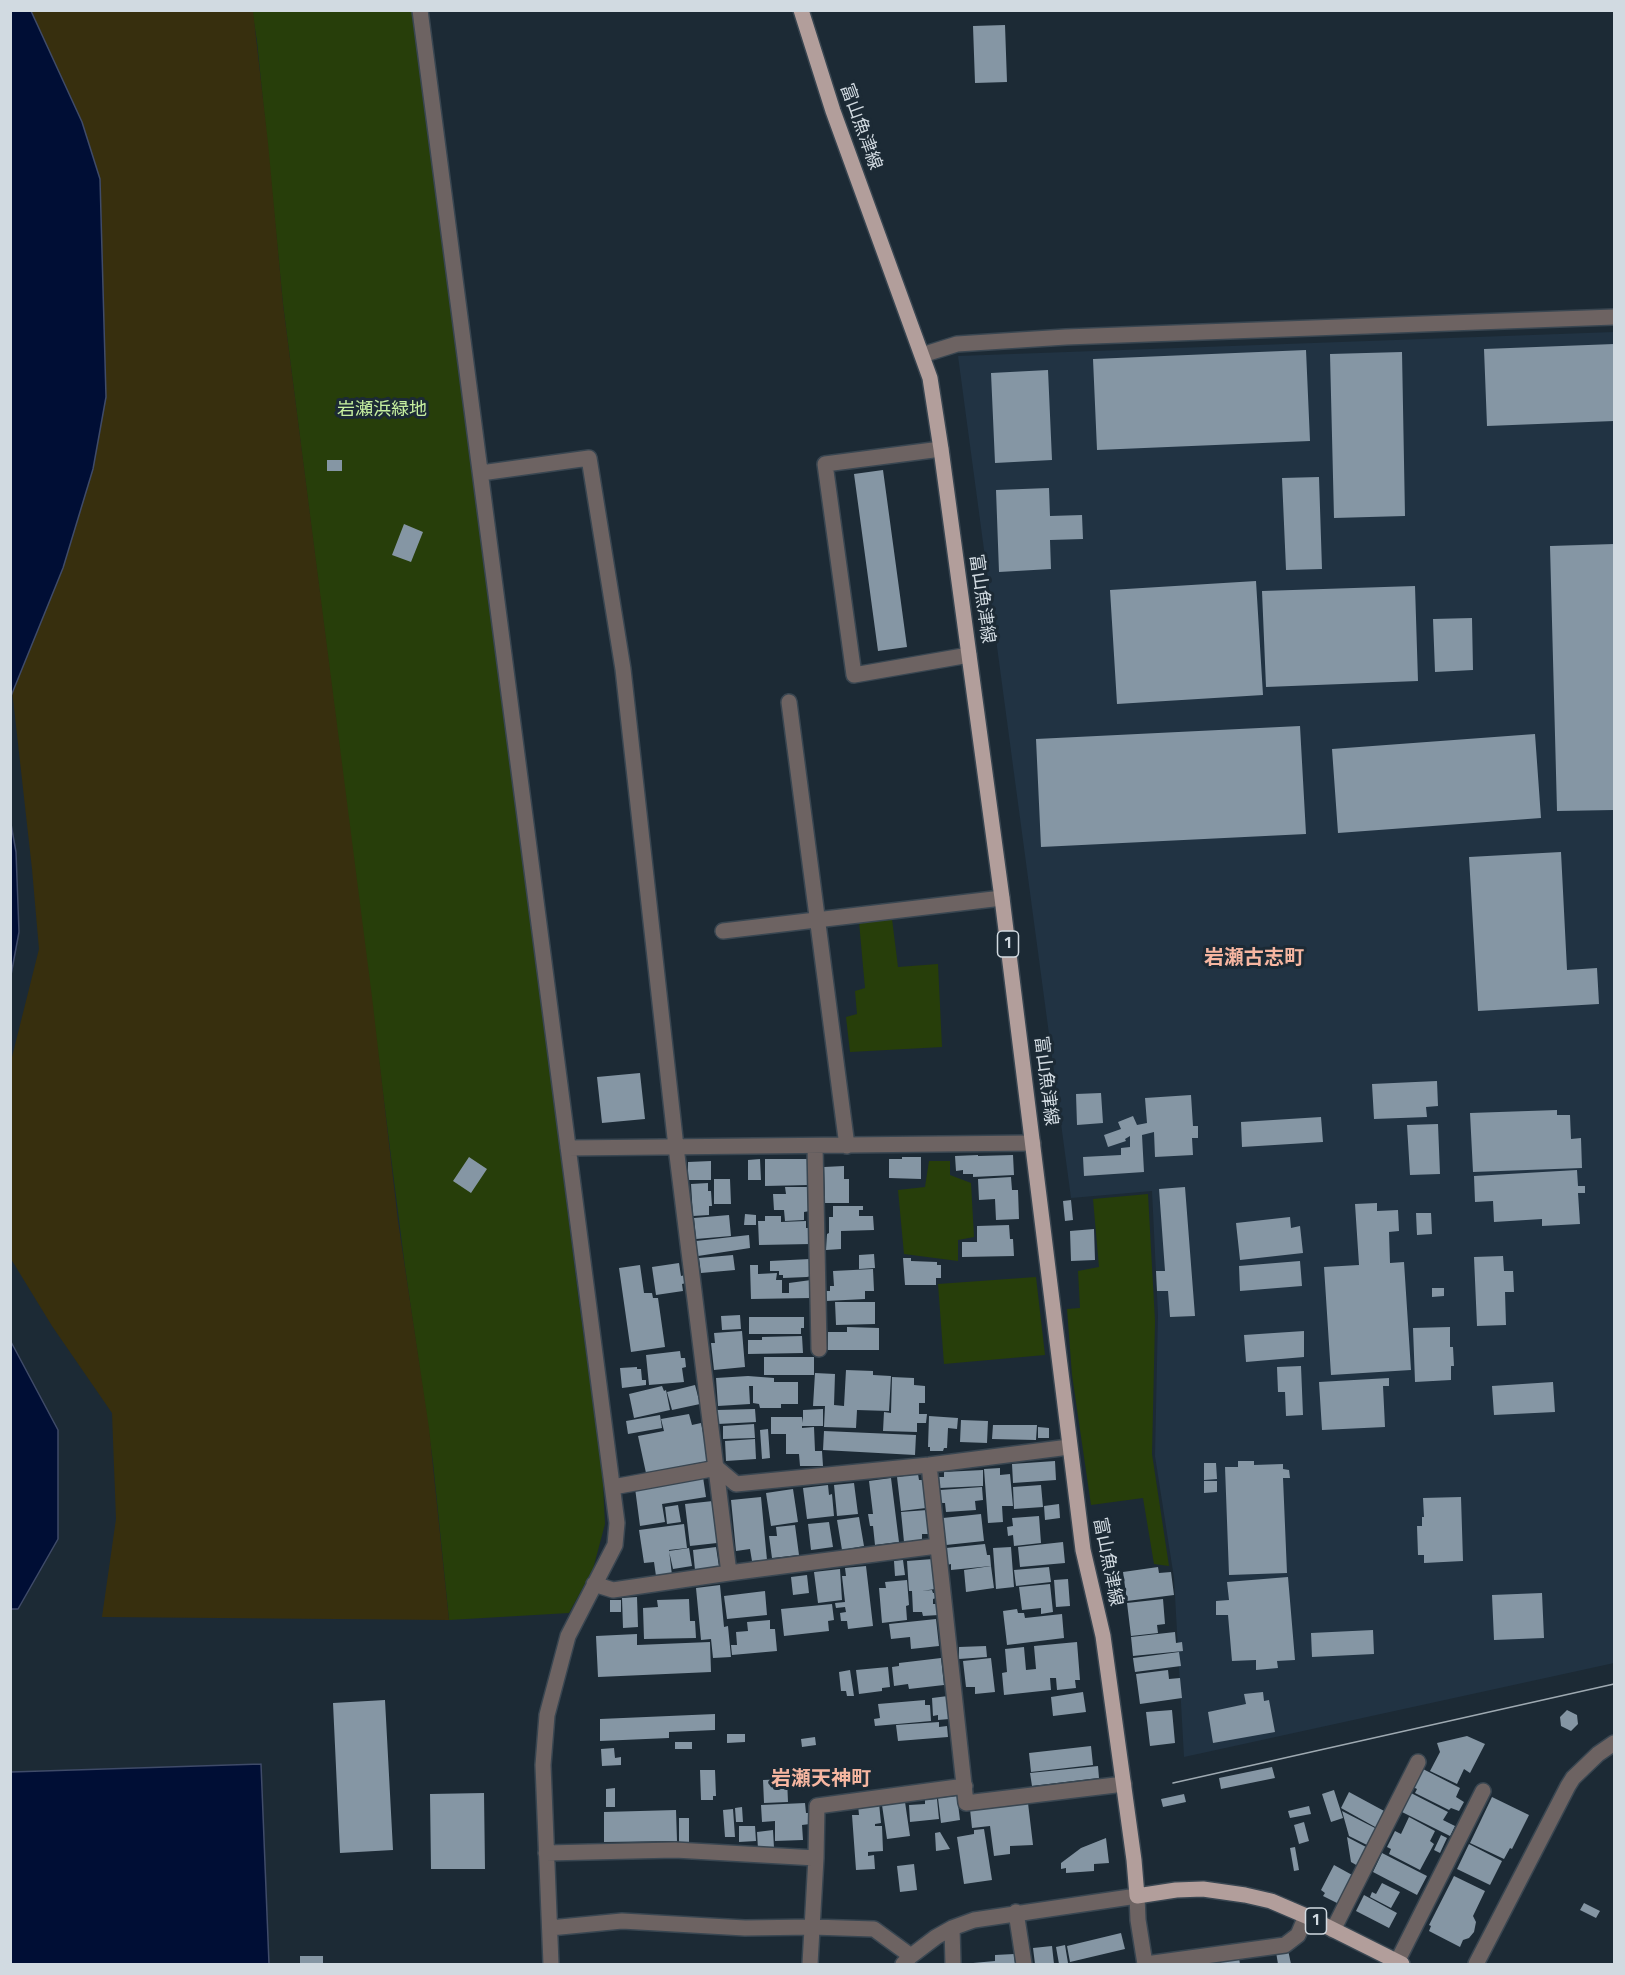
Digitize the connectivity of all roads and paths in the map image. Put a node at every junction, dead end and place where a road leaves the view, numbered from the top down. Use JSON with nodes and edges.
{"nodes":[{"id":1,"x":420,"y":10,"type":"edge"},
{"id":2,"x":801,"y":10,"type":"edge"},
{"id":3,"x":1614,"y":317,"type":"edge"},
{"id":4,"x":922,"y":355,"type":"junction"},
{"id":5,"x":941,"y":449,"type":"junction"},
{"id":6,"x":482,"y":473,"type":"junction"},
{"id":7,"x":969,"y":655,"type":"junction"},
{"id":8,"x":789,"y":702,"type":"dead end"},
{"id":9,"x":1002,"y":898,"type":"junction"},
{"id":10,"x":818,"y":921,"type":"junction"},
{"id":11,"x":723,"y":931,"type":"dead end"},
{"id":12,"x":1033,"y":1143,"type":"junction"},
{"id":13,"x":815,"y":1146,"type":"junction"},
{"id":14,"x":848,"y":1146,"type":"junction"},
{"id":15,"x":676,"y":1147,"type":"junction"},
{"id":16,"x":568,"y":1148,"type":"junction"},
{"id":17,"x":819,"y":1349,"type":"dead end"},
{"id":18,"x":1069,"y":1447,"type":"junction"},
{"id":19,"x":929,"y":1465,"type":"junction"},
{"id":20,"x":717,"y":1468,"type":"junction"},
{"id":21,"x":613,"y":1487,"type":"junction"},
{"id":22,"x":938,"y":1546,"type":"junction"},
{"id":23,"x":729,"y":1573,"type":"junction"},
{"id":24,"x":594,"y":1584,"type":"junction"},
{"id":25,"x":1614,"y":1743,"type":"edge"},
{"id":26,"x":1418,"y":1762,"type":"dead end"},
{"id":27,"x":1124,"y":1784,"type":"junction"},
{"id":28,"x":964,"y":1786,"type":"junction"},
{"id":29,"x":1483,"y":1791,"type":"dead end"},
{"id":30,"x":546,"y":1852,"type":"junction"},
{"id":31,"x":816,"y":1858,"type":"junction"},
{"id":32,"x":1137,"y":1896,"type":"junction"},
{"id":33,"x":1016,"y":1912,"type":"junction"},
{"id":34,"x":1306,"y":1916,"type":"junction"},
{"id":35,"x":812,"y":1927,"type":"junction"},
{"id":36,"x":550,"y":1928,"type":"junction"},
{"id":37,"x":952,"y":1928,"type":"junction"},
{"id":38,"x":1333,"y":1930,"type":"junction"},
{"id":39,"x":907,"y":1960,"type":"edge"},
{"id":40,"x":1400,"y":1963,"type":"edge"},
{"id":41,"x":551,"y":1965,"type":"edge"},
{"id":42,"x":810,"y":1965,"type":"edge"},
{"id":43,"x":953,"y":1965,"type":"edge"},
{"id":44,"x":1024,"y":1965,"type":"edge"},
{"id":45,"x":1145,"y":1965,"type":"edge"},
{"id":46,"x":1476,"y":1965,"type":"edge"}],
"edges":[{"from":1,"to":6,"type":"street"},
{"from":2,"to":4,"type":"main road","name":"富山魚津線","number":"1"},
{"from":3,"to":4,"type":"street"},
{"from":4,"to":5,"type":"main road","name":"富山魚津線","number":"1"},
{"from":5,"to":7,"type":"main road","name":"富山魚津線","number":"1"},
{"from":5,"to":7,"type":"street"},
{"from":6,"to":15,"type":"street"},
{"from":6,"to":16,"type":"street"},
{"from":7,"to":9,"type":"main road","name":"富山魚津線","number":"1"},
{"from":8,"to":10,"type":"street"},
{"from":9,"to":10,"type":"street"},
{"from":9,"to":12,"type":"main road","name":"富山魚津線","number":"1"},
{"from":10,"to":11,"type":"street"},
{"from":10,"to":14,"type":"street"},
{"from":12,"to":14,"type":"street"},
{"from":12,"to":18,"type":"main road","name":"富山魚津線","number":"1"},
{"from":13,"to":14,"type":"street"},
{"from":13,"to":15,"type":"street"},
{"from":13,"to":17,"type":"street"},
{"from":15,"to":16,"type":"street"},
{"from":15,"to":20,"type":"street"},
{"from":16,"to":21,"type":"street"},
{"from":18,"to":19,"type":"street"},
{"from":18,"to":27,"type":"main road","name":"富山魚津線","number":"1"},
{"from":19,"to":20,"type":"street"},
{"from":19,"to":22,"type":"street"},
{"from":20,"to":21,"type":"street"},
{"from":20,"to":23,"type":"street"},
{"from":21,"to":24,"type":"street"},
{"from":22,"to":23,"type":"street"},
{"from":22,"to":28,"type":"street"},
{"from":23,"to":24,"type":"street"},
{"from":24,"to":30,"type":"street"},
{"from":25,"to":46,"type":"street"},
{"from":26,"to":38,"type":"street"},
{"from":27,"to":28,"type":"street"},
{"from":27,"to":32,"type":"main road","name":"富山魚津線","number":"1"},
{"from":28,"to":31,"type":"street"},
{"from":29,"to":40,"type":"street"},
{"from":30,"to":31,"type":"street"},
{"from":30,"to":36,"type":"street"},
{"from":31,"to":35,"type":"street"},
{"from":32,"to":33,"type":"street"},
{"from":32,"to":34,"type":"main road","number":"1"},
{"from":32,"to":45,"type":"street"},
{"from":33,"to":37,"type":"street"},
{"from":33,"to":44,"type":"street"},
{"from":34,"to":38,"type":"main road","number":"1"},
{"from":34,"to":45,"type":"street"},
{"from":35,"to":36,"type":"street"},
{"from":35,"to":39,"type":"street"},
{"from":35,"to":42,"type":"street"},
{"from":36,"to":41,"type":"street"},
{"from":37,"to":39,"type":"street"},
{"from":37,"to":43,"type":"street"},
{"from":38,"to":40,"type":"main road","number":"1"}]}
